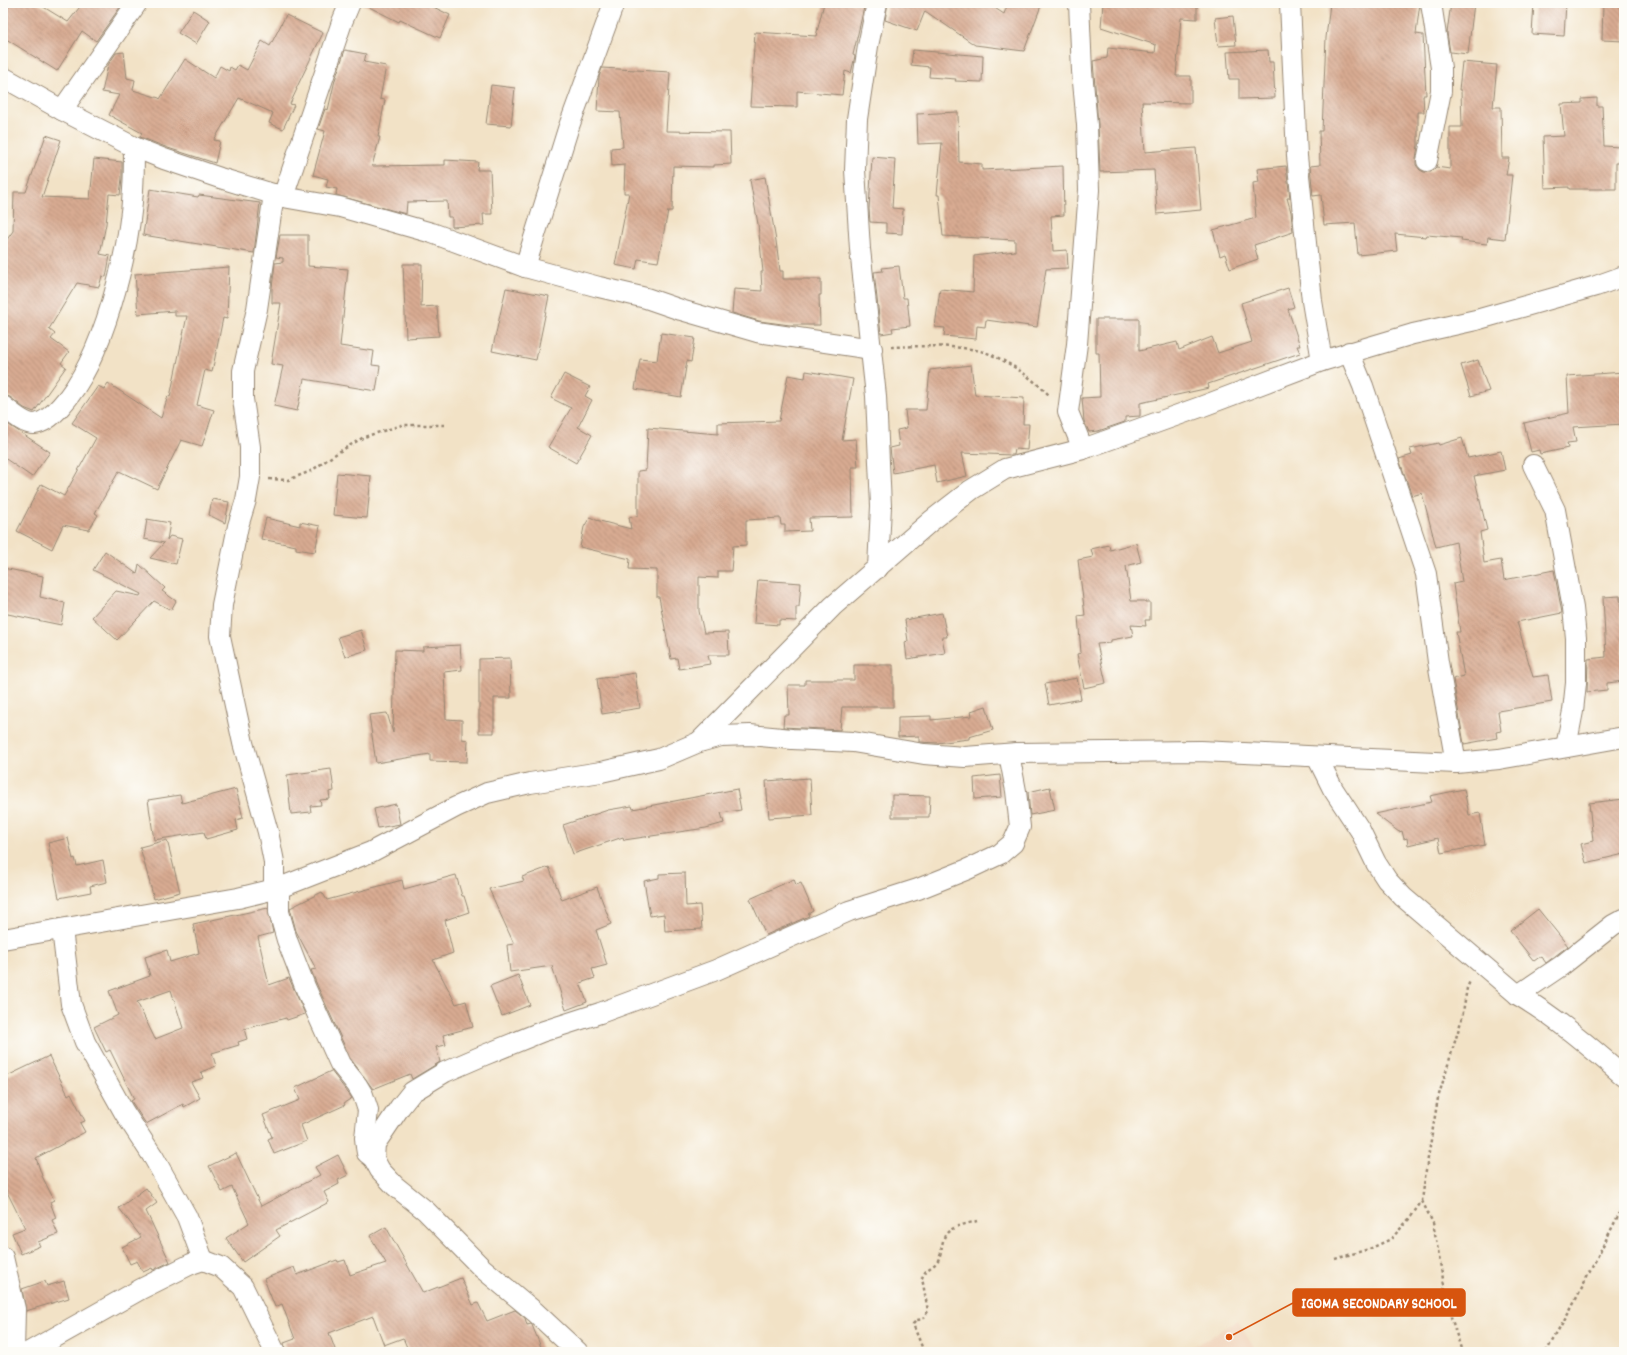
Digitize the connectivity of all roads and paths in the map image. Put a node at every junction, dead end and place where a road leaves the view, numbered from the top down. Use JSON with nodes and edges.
{"nodes":[{"id":1,"x":137,"y":3,"type":"edge"},
{"id":2,"x":350,"y":3,"type":"edge"},
{"id":3,"x":614,"y":3,"type":"edge"},
{"id":4,"x":877,"y":3,"type":"edge"},
{"id":5,"x":1079,"y":3,"type":"edge"},
{"id":6,"x":1290,"y":3,"type":"edge"},
{"id":7,"x":1431,"y":3,"type":"edge"},
{"id":8,"x":3,"y":77,"type":"edge"},
{"id":9,"x":62,"y":110,"type":"junction"},
{"id":10,"x":134,"y":147,"type":"junction"},
{"id":11,"x":1427,"y":161,"type":"dead end"},
{"id":12,"x":278,"y":195,"type":"junction"},
{"id":13,"x":525,"y":267,"type":"junction"},
{"id":14,"x":1624,"y":276,"type":"edge"},
{"id":15,"x":872,"y":349,"type":"junction"},
{"id":16,"x":1349,"y":352,"type":"junction"},
{"id":17,"x":1322,"y":360,"type":"junction"},
{"id":18,"x":3,"y":406,"type":"edge"},
{"id":19,"x":1068,"y":412,"type":"junction"},
{"id":20,"x":447,"y":425,"type":"dead end"},
{"id":21,"x":1083,"y":449,"type":"junction"},
{"id":22,"x":1533,"y":465,"type":"dead end"},
{"id":23,"x":250,"y":477,"type":"junction"},
{"id":24,"x":878,"y":568,"type":"junction"},
{"id":25,"x":1624,"y":738,"type":"edge"},
{"id":26,"x":699,"y":742,"type":"junction"},
{"id":27,"x":1566,"y":747,"type":"junction"},
{"id":28,"x":1009,"y":754,"type":"junction"},
{"id":29,"x":1317,"y":757,"type":"junction"},
{"id":30,"x":1456,"y":763,"type":"junction"},
{"id":31,"x":276,"y":889,"type":"junction"},
{"id":32,"x":1624,"y":919,"type":"edge"},
{"id":33,"x":62,"y":929,"type":"junction"},
{"id":34,"x":3,"y":939,"type":"edge"},
{"id":35,"x":1478,"y":962,"type":"junction"},
{"id":36,"x":1518,"y":995,"type":"junction"},
{"id":37,"x":1624,"y":1076,"type":"edge"},
{"id":38,"x":374,"y":1159,"type":"junction"},
{"id":39,"x":1422,"y":1201,"type":"junction"},
{"id":40,"x":1624,"y":1204,"type":"edge"},
{"id":41,"x":977,"y":1222,"type":"dead end"},
{"id":42,"x":3,"y":1257,"type":"edge"},
{"id":43,"x":1335,"y":1259,"type":"dead end"},
{"id":44,"x":203,"y":1260,"type":"junction"},
{"id":45,"x":14,"y":1352,"type":"edge"},
{"id":46,"x":29,"y":1352,"type":"edge"},
{"id":47,"x":274,"y":1352,"type":"edge"},
{"id":48,"x":578,"y":1352,"type":"edge"},
{"id":49,"x":924,"y":1352,"type":"edge"},
{"id":50,"x":1462,"y":1352,"type":"edge"},
{"id":51,"x":1546,"y":1352,"type":"edge"}],
"edges":[{"from":1,"to":9,"type":"street"},
{"from":2,"to":12,"type":"street"},
{"from":3,"to":13,"type":"street"},
{"from":4,"to":15,"type":"street"},
{"from":5,"to":19,"type":"street"},
{"from":6,"to":17,"type":"street"},
{"from":7,"to":11,"type":"street"},
{"from":8,"to":9,"type":"street"},
{"from":9,"to":10,"type":"street"},
{"from":10,"to":12,"type":"street"},
{"from":10,"to":18,"type":"street"},
{"from":12,"to":13,"type":"street"},
{"from":12,"to":23,"type":"street"},
{"from":13,"to":15,"type":"street"},
{"from":14,"to":16,"type":"street"},
{"from":15,"to":19,"type":"path"},
{"from":15,"to":24,"type":"street"},
{"from":16,"to":17,"type":"street"},
{"from":16,"to":30,"type":"street"},
{"from":17,"to":21,"type":"street"},
{"from":19,"to":21,"type":"street"},
{"from":20,"to":23,"type":"path"},
{"from":21,"to":24,"type":"street"},
{"from":22,"to":27,"type":"street"},
{"from":23,"to":31,"type":"street"},
{"from":24,"to":26,"type":"street"},
{"from":25,"to":27,"type":"street"},
{"from":26,"to":28,"type":"street"},
{"from":26,"to":31,"type":"street"},
{"from":27,"to":30,"type":"street"},
{"from":28,"to":29,"type":"street"},
{"from":28,"to":38,"type":"street"},
{"from":29,"to":30,"type":"street"},
{"from":29,"to":35,"type":"street"},
{"from":31,"to":33,"type":"street"},
{"from":31,"to":38,"type":"street"},
{"from":32,"to":36,"type":"street"},
{"from":33,"to":34,"type":"street"},
{"from":33,"to":44,"type":"street"},
{"from":35,"to":36,"type":"street"},
{"from":35,"to":39,"type":"path"},
{"from":36,"to":37,"type":"street"},
{"from":38,"to":48,"type":"street"},
{"from":39,"to":43,"type":"path"},
{"from":39,"to":50,"type":"path"},
{"from":40,"to":51,"type":"path"},
{"from":41,"to":49,"type":"path"},
{"from":42,"to":45,"type":"street"},
{"from":44,"to":46,"type":"street"},
{"from":44,"to":47,"type":"street"}]}
